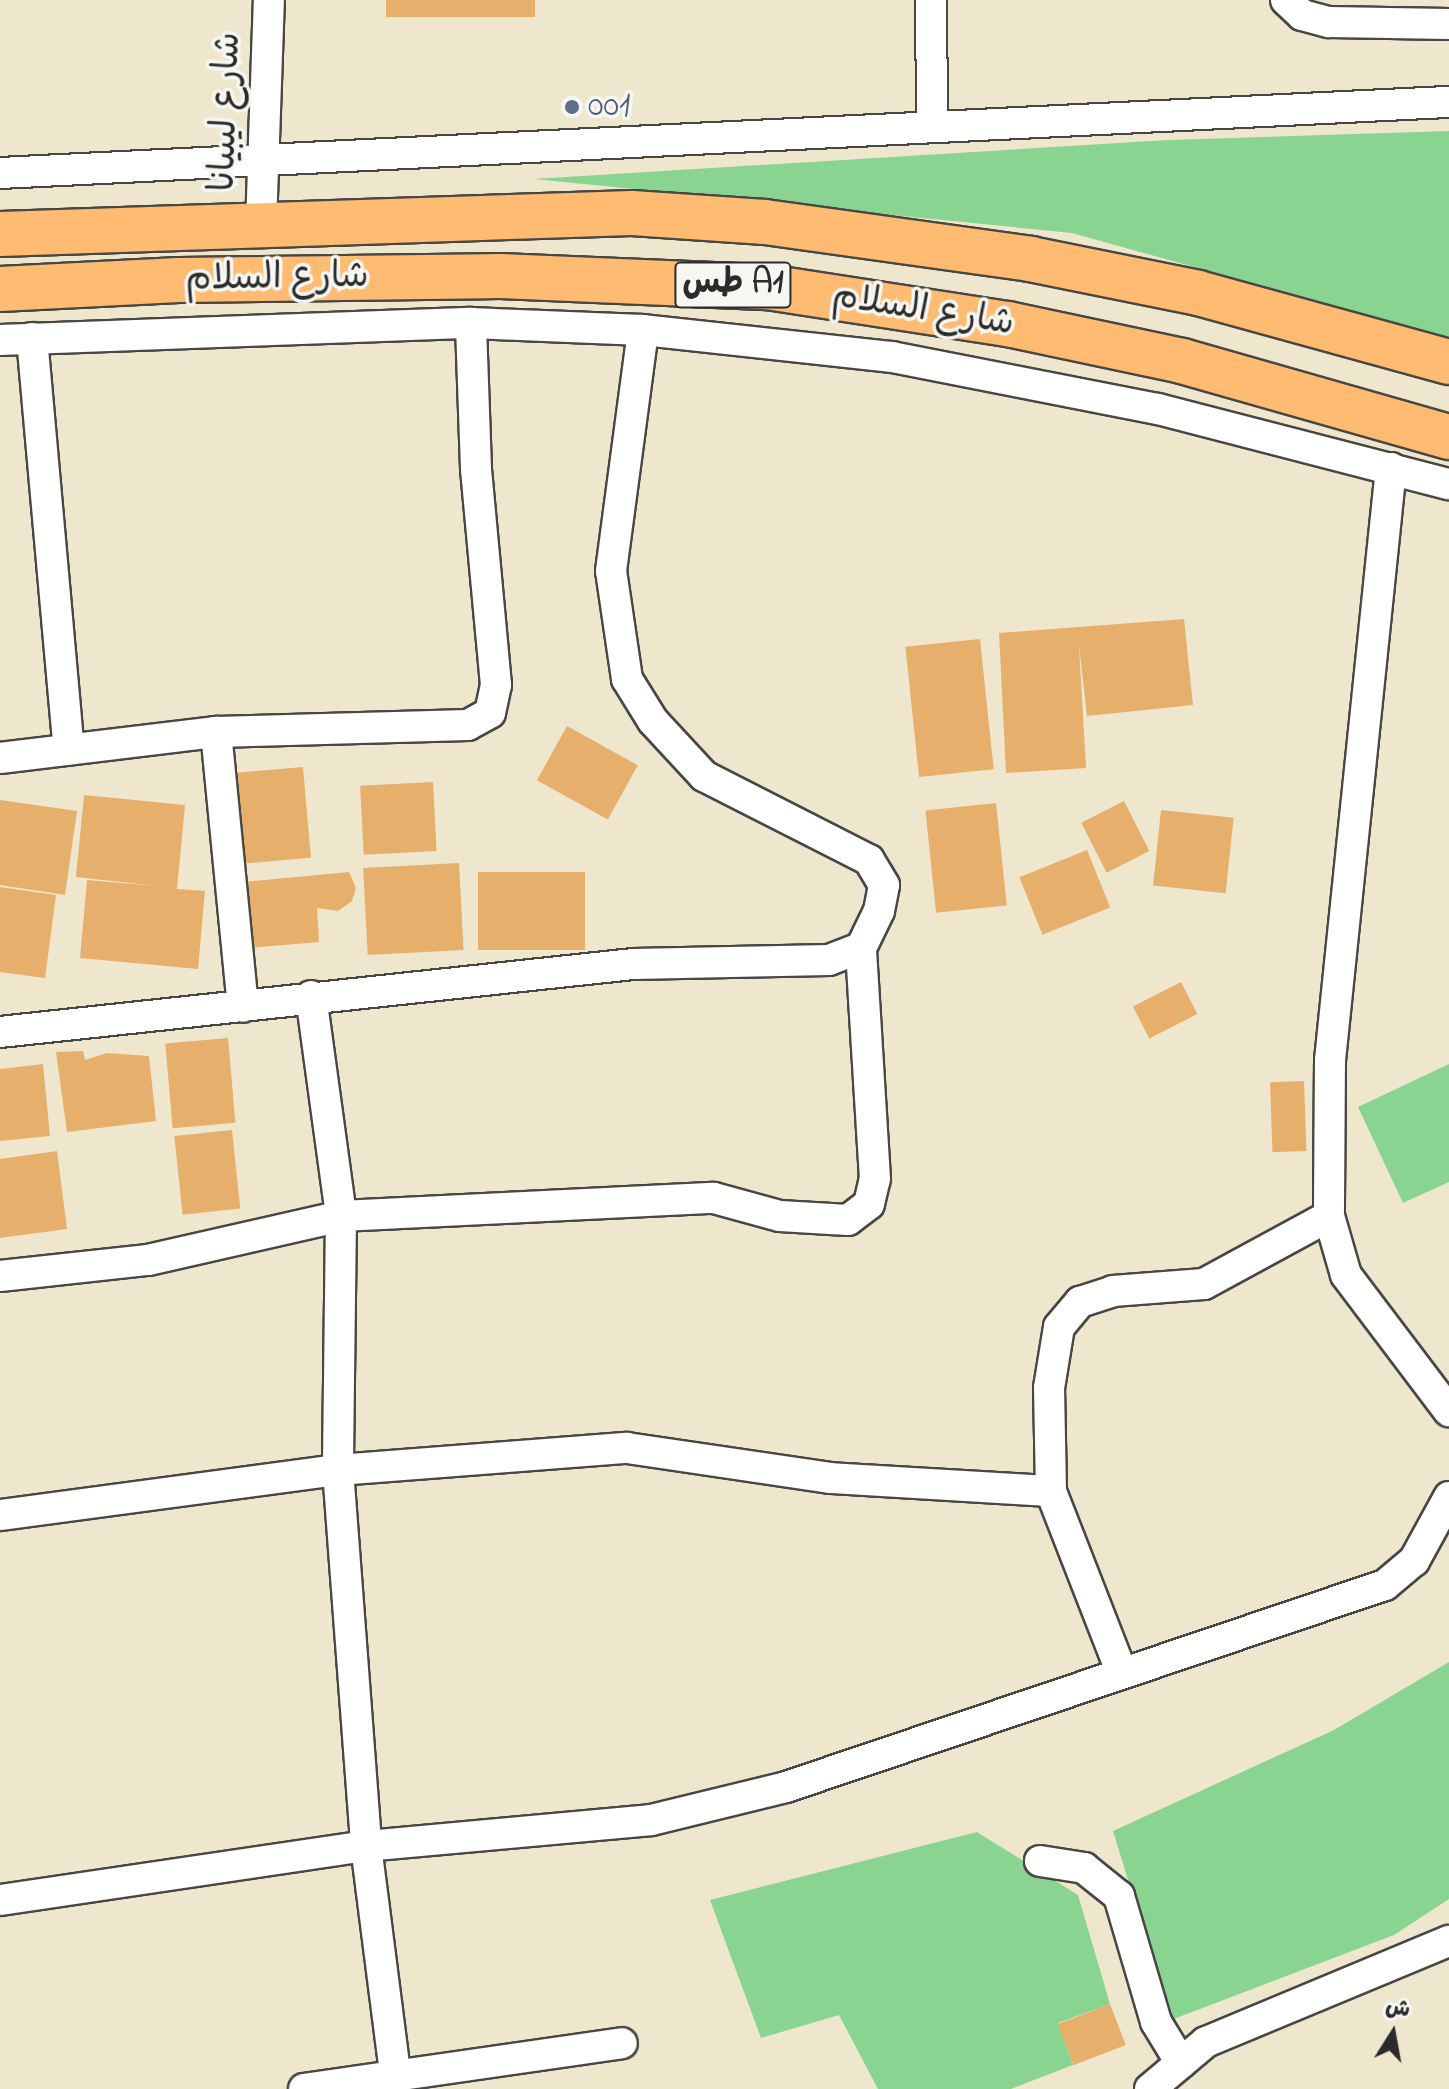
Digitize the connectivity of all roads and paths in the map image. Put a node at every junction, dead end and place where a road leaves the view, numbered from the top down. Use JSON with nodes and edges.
{"nodes":[{"id":1,"x":269,"y":0,"type":"edge"},
{"id":2,"x":931,"y":0,"type":"edge"},
{"id":3,"x":1286,"y":0,"type":"edge"},
{"id":4,"x":1449,"y":24,"type":"edge"},
{"id":5,"x":1449,"y":102,"type":"edge"},
{"id":6,"x":932,"y":126,"type":"junction"},
{"id":7,"x":263,"y":160,"type":"junction"},
{"id":8,"x":0,"y":173,"type":"edge"},
{"id":9,"x":261,"y":226,"type":"junction"},
{"id":10,"x":0,"y":234,"type":"edge"},
{"id":11,"x":0,"y":289,"type":"edge"},
{"id":12,"x":471,"y":323,"type":"junction"},
{"id":13,"x":643,"y":330,"type":"junction"},
{"id":14,"x":32,"y":338,"type":"junction"},
{"id":15,"x":0,"y":340,"type":"edge"},
{"id":16,"x":1449,"y":362,"type":"edge"},
{"id":17,"x":1449,"y":437,"type":"edge"},
{"id":18,"x":1391,"y":468,"type":"junction"},
{"id":19,"x":1449,"y":484,"type":"edge"},
{"id":20,"x":216,"y":732,"type":"junction"},
{"id":21,"x":69,"y":749,"type":"junction"},
{"id":22,"x":0,"y":758,"type":"edge"},
{"id":23,"x":861,"y":948,"type":"junction"},
{"id":24,"x":311,"y":996,"type":"junction"},
{"id":25,"x":243,"y":1007,"type":"junction"},
{"id":26,"x":0,"y":1032,"type":"edge"},
{"id":27,"x":341,"y":1216,"type":"junction"},
{"id":28,"x":1329,"y":1216,"type":"junction"},
{"id":29,"x":0,"y":1276,"type":"edge"},
{"id":30,"x":1449,"y":1411,"type":"edge"},
{"id":31,"x":338,"y":1470,"type":"junction"},
{"id":32,"x":1051,"y":1491,"type":"junction"},
{"id":33,"x":1449,"y":1497,"type":"edge"},
{"id":34,"x":0,"y":1515,"type":"edge"},
{"id":35,"x":1121,"y":1671,"type":"junction"},
{"id":36,"x":366,"y":1846,"type":"junction"},
{"id":37,"x":1040,"y":1861,"type":"dead end"},
{"id":38,"x":0,"y":1900,"type":"edge"},
{"id":39,"x":1449,"y":1941,"type":"edge"},
{"id":40,"x":622,"y":2043,"type":"dead end"},
{"id":41,"x":1181,"y":2063,"type":"junction"},
{"id":42,"x":396,"y":2079,"type":"junction"},
{"id":43,"x":304,"y":2089,"type":"edge"},
{"id":44,"x":1150,"y":2089,"type":"edge"}],
"edges":[{"from":1,"to":7,"type":"street","name":"شارع ليبيانا"},
{"from":2,"to":6,"type":"street"},
{"from":3,"to":4,"type":"street"},
{"from":5,"to":6,"type":"street"},
{"from":6,"to":7,"type":"street"},
{"from":7,"to":8,"type":"street"},
{"from":7,"to":9,"type":"street","name":"شارع ليبيانا"},
{"from":9,"to":10,"type":"highway","name":"شارع السلام"},
{"from":9,"to":16,"type":"highway","name":"شارع السلام"},
{"from":11,"to":17,"type":"highway","name":"شارع السلام","number":"طس A1"},
{"from":12,"to":13,"type":"street"},
{"from":12,"to":14,"type":"street"},
{"from":12,"to":20,"type":"street"},
{"from":13,"to":18,"type":"street"},
{"from":13,"to":23,"type":"street"},
{"from":14,"to":15,"type":"street"},
{"from":14,"to":21,"type":"street"},
{"from":18,"to":19,"type":"street"},
{"from":18,"to":28,"type":"street"},
{"from":20,"to":21,"type":"street"},
{"from":20,"to":25,"type":"street"},
{"from":21,"to":22,"type":"street"},
{"from":23,"to":24,"type":"street"},
{"from":23,"to":27,"type":"street"},
{"from":24,"to":25,"type":"street"},
{"from":24,"to":27,"type":"street"},
{"from":25,"to":26,"type":"street"},
{"from":27,"to":29,"type":"street"},
{"from":27,"to":31,"type":"street"},
{"from":28,"to":30,"type":"street"},
{"from":28,"to":32,"type":"street"},
{"from":31,"to":32,"type":"street"},
{"from":31,"to":34,"type":"street"},
{"from":31,"to":36,"type":"street"},
{"from":32,"to":35,"type":"street"},
{"from":33,"to":35,"type":"street"},
{"from":35,"to":36,"type":"street"},
{"from":36,"to":38,"type":"street"},
{"from":36,"to":42,"type":"street"},
{"from":37,"to":41,"type":"street"},
{"from":39,"to":41,"type":"street"},
{"from":40,"to":42,"type":"street"},
{"from":41,"to":44,"type":"street"},
{"from":42,"to":43,"type":"street"}]}
